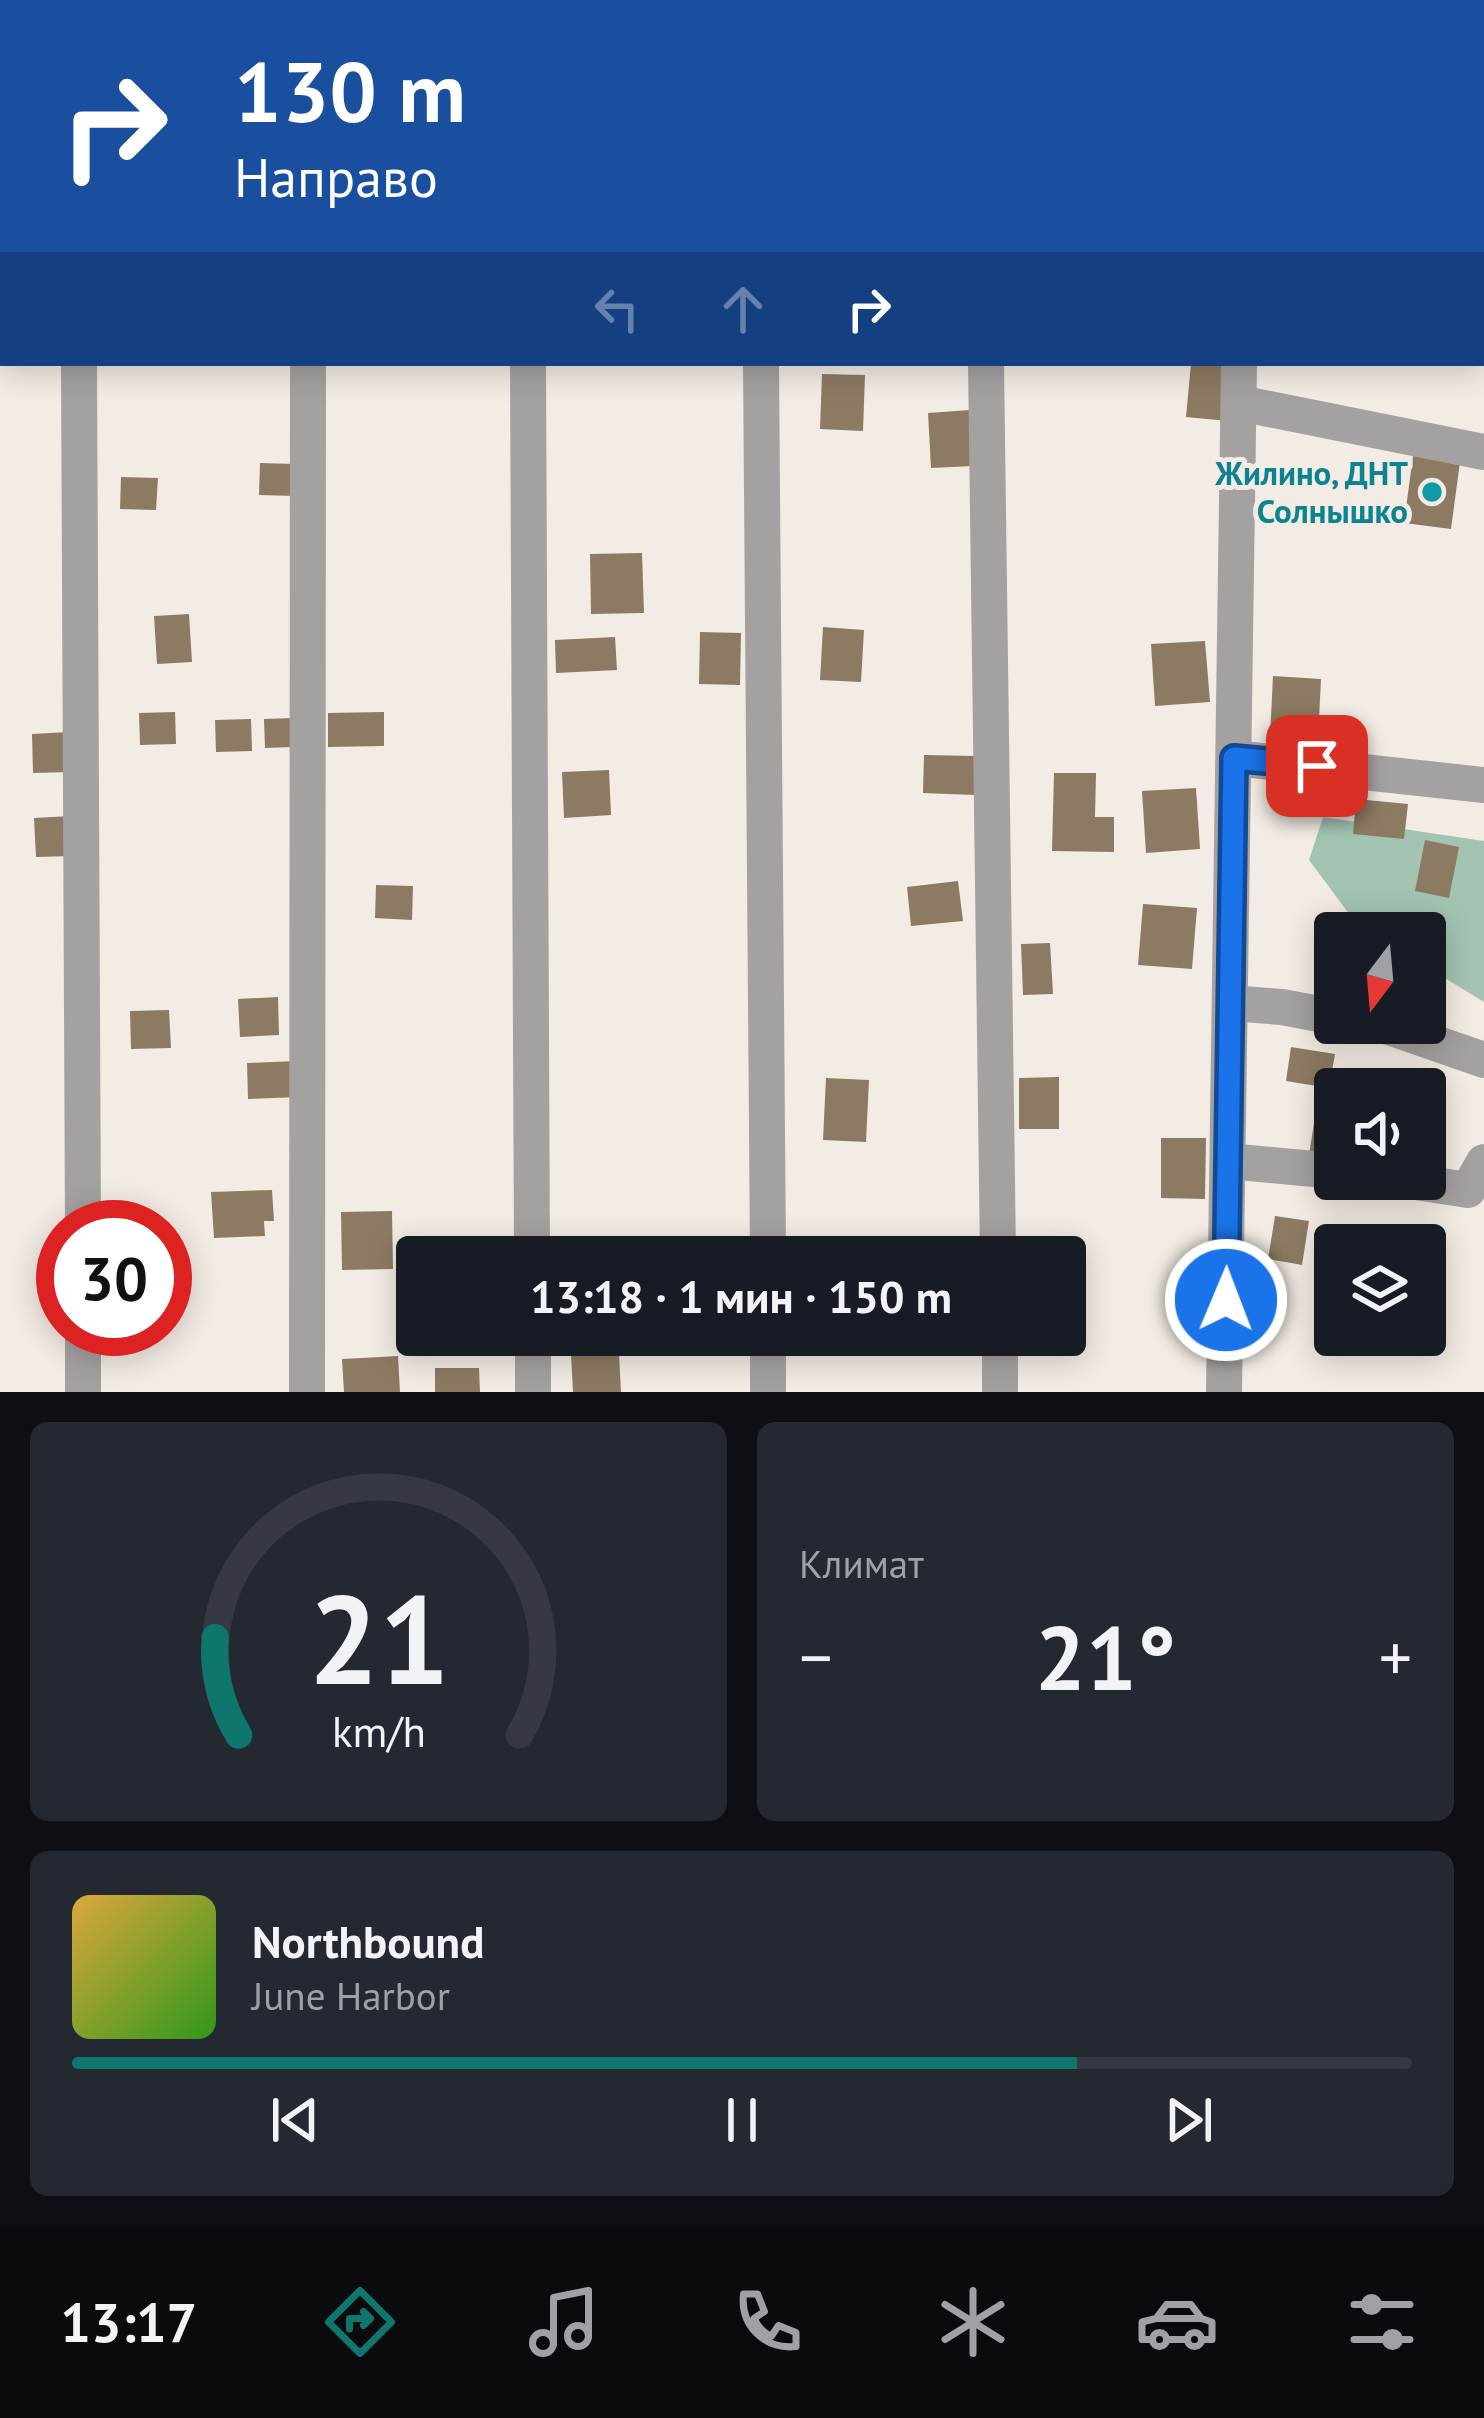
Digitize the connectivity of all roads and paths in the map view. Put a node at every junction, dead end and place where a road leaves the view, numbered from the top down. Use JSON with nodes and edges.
{"nodes":[{"id":1,"x":79,"y":366,"type":"edge"},
{"id":2,"x":308,"y":366,"type":"edge"},
{"id":3,"x":528,"y":366,"type":"edge"},
{"id":4,"x":761,"y":366,"type":"edge"},
{"id":5,"x":986,"y":366,"type":"edge"},
{"id":6,"x":1239,"y":366,"type":"edge"},
{"id":7,"x":1239,"y":403,"type":"junction"},
{"id":8,"x":1484,"y":452,"type":"edge"},
{"id":9,"x":1234,"y":758,"type":"junction"},
{"id":10,"x":1484,"y":784,"type":"edge"},
{"id":11,"x":1230,"y":1003,"type":"junction"},
{"id":12,"x":1314,"y":1013,"type":"edge"},
{"id":13,"x":1437,"y":1044,"type":"edge"},
{"id":14,"x":1484,"y":1060,"type":"edge"},
{"id":15,"x":1228,"y":1161,"type":"junction"},
{"id":16,"x":1484,"y":1162,"type":"edge"},
{"id":17,"x":1314,"y":1169,"type":"edge"},
{"id":18,"x":1446,"y":1187,"type":"edge"},
{"id":19,"x":83,"y":1200,"type":"edge"},
{"id":20,"x":532,"y":1236,"type":"edge"},
{"id":21,"x":767,"y":1236,"type":"edge"},
{"id":22,"x":998,"y":1236,"type":"edge"},
{"id":23,"x":83,"y":1356,"type":"edge"},
{"id":24,"x":532,"y":1356,"type":"edge"},
{"id":25,"x":768,"y":1356,"type":"edge"},
{"id":26,"x":1000,"y":1356,"type":"edge"},
{"id":27,"x":83,"y":1392,"type":"edge"},
{"id":28,"x":307,"y":1392,"type":"edge"},
{"id":29,"x":533,"y":1392,"type":"edge"},
{"id":30,"x":769,"y":1392,"type":"edge"},
{"id":31,"x":1000,"y":1392,"type":"edge"},
{"id":32,"x":1224,"y":1392,"type":"edge"}],
"edges":[{"from":1,"to":19,"type":"street"},
{"from":2,"to":28,"type":"street"},
{"from":3,"to":20,"type":"street"},
{"from":4,"to":21,"type":"street"},
{"from":5,"to":22,"type":"street"},
{"from":6,"to":7,"type":"street"},
{"from":7,"to":8,"type":"street"},
{"from":7,"to":9,"type":"street"},
{"from":9,"to":10,"type":"street"},
{"from":9,"to":11,"type":"street"},
{"from":11,"to":12,"type":"street"},
{"from":11,"to":15,"type":"street"},
{"from":13,"to":14,"type":"street"},
{"from":15,"to":17,"type":"street"},
{"from":15,"to":32,"type":"street"},
{"from":16,"to":18,"type":"street"},
{"from":23,"to":27,"type":"street"},
{"from":24,"to":29,"type":"street"},
{"from":25,"to":30,"type":"street"},
{"from":26,"to":31,"type":"street"}]}
